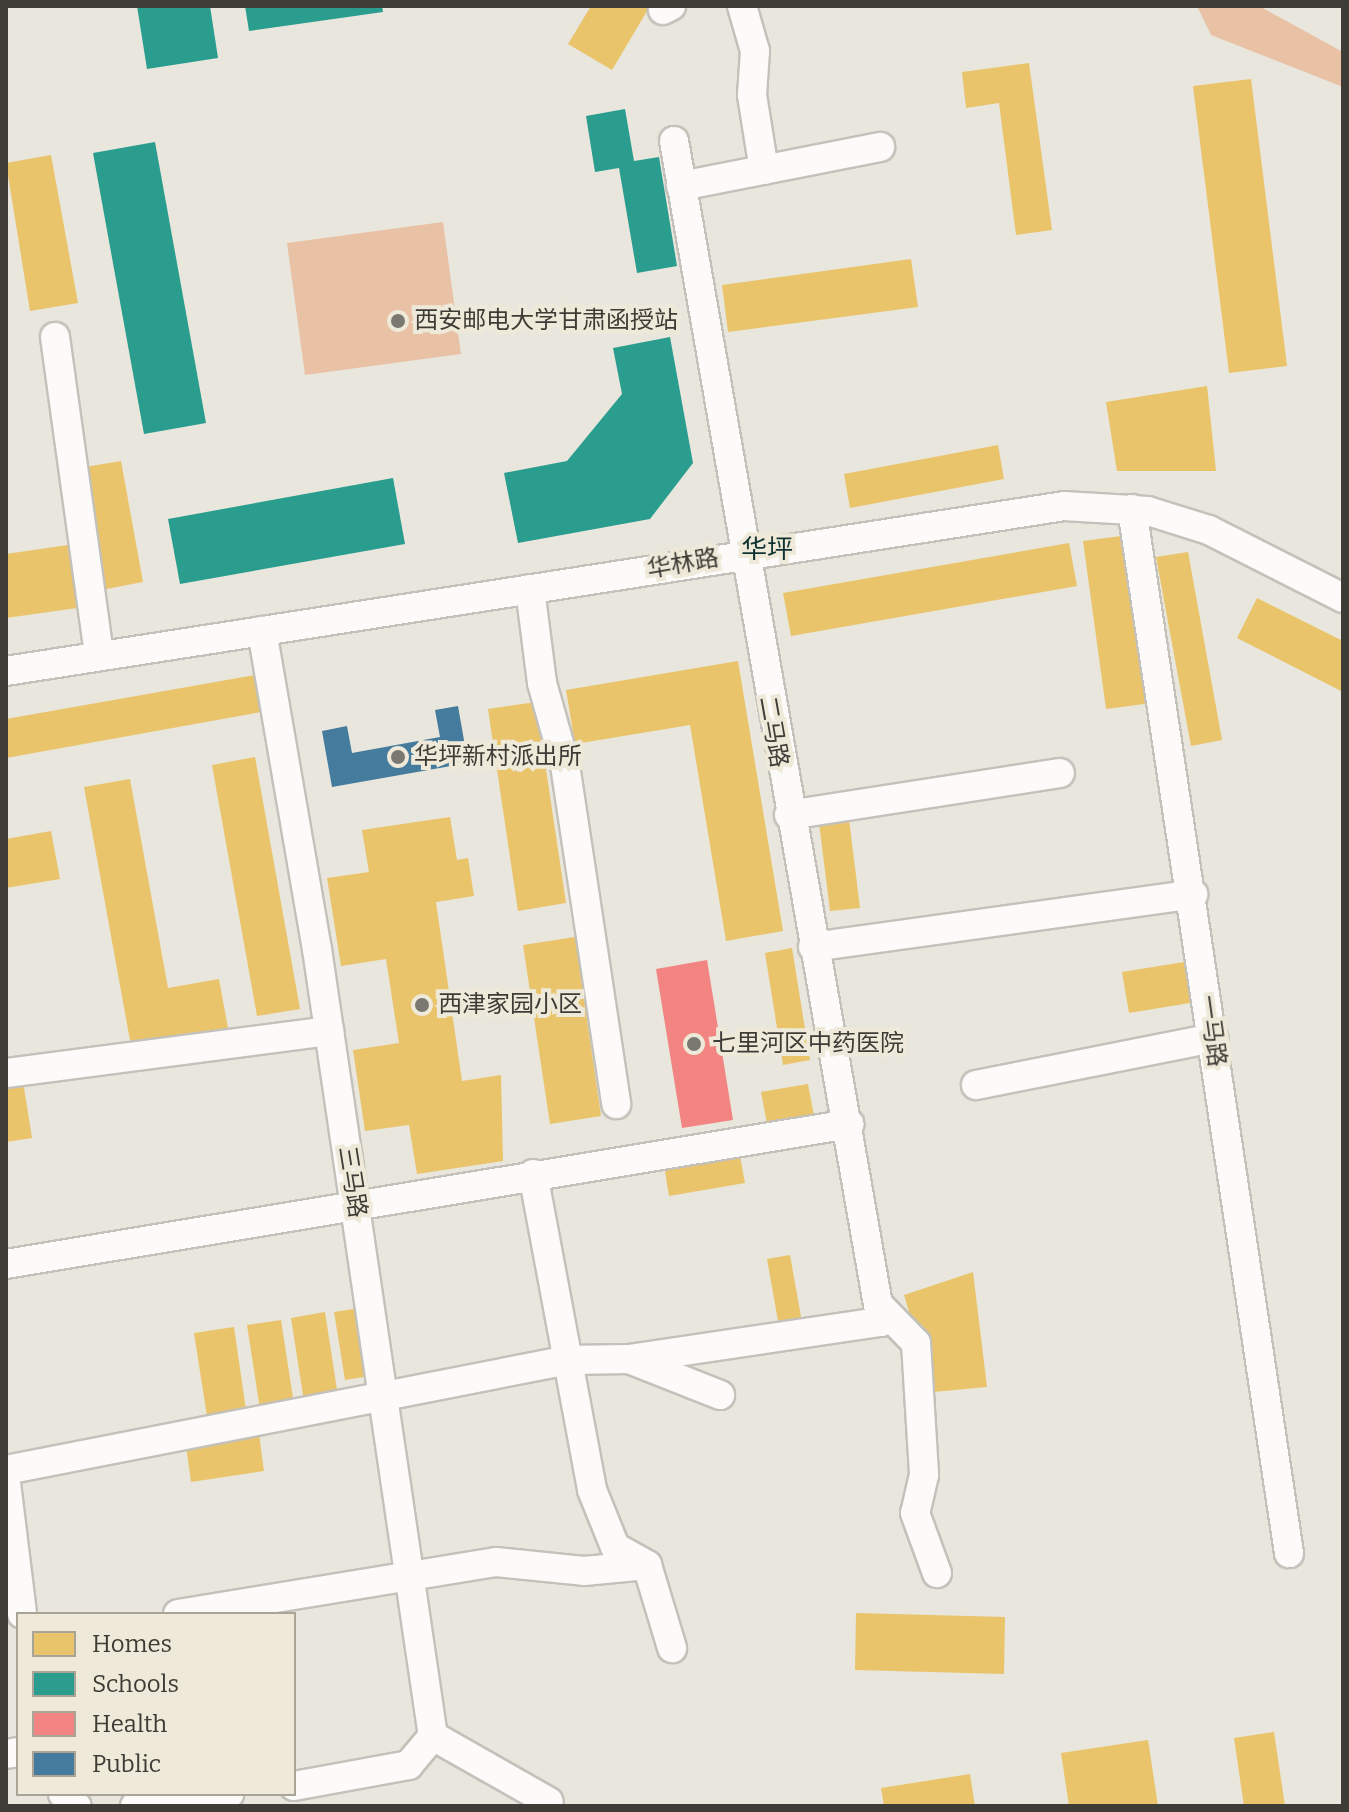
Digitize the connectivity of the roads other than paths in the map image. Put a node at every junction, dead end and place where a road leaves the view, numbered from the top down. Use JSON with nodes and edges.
{"nodes":[{"id":1,"x":742,"y":6,"type":"edge"},
{"id":2,"x":674,"y":141,"type":"dead end"},
{"id":3,"x":880,"y":147,"type":"dead end"},
{"id":4,"x":764,"y":170,"type":"junction"},
{"id":5,"x":681,"y":186,"type":"junction"},
{"id":6,"x":55,"y":337,"type":"dead end"},
{"id":7,"x":1132,"y":509,"type":"junction"},
{"id":8,"x":741,"y":554,"type":"junction"},
{"id":9,"x":530,"y":589,"type":"junction"},
{"id":10,"x":1343,"y":598,"type":"edge"},
{"id":11,"x":262,"y":631,"type":"junction"},
{"id":12,"x":99,"y":656,"type":"junction"},
{"id":13,"x":6,"y":671,"type":"edge"},
{"id":14,"x":1060,"y":773,"type":"dead end"},
{"id":15,"x":789,"y":815,"type":"junction"},
{"id":16,"x":1193,"y":894,"type":"junction"},
{"id":17,"x":813,"y":947,"type":"junction"},
{"id":18,"x":329,"y":1031,"type":"junction"},
{"id":19,"x":1213,"y":1038,"type":"junction"},
{"id":20,"x":6,"y":1073,"type":"edge"},
{"id":21,"x":976,"y":1085,"type":"dead end"},
{"id":22,"x":616,"y":1104,"type":"dead end"},
{"id":23,"x":849,"y":1124,"type":"junction"},
{"id":24,"x":533,"y":1174,"type":"junction"},
{"id":25,"x":356,"y":1202,"type":"junction"},
{"id":26,"x":6,"y":1264,"type":"edge"},
{"id":27,"x":880,"y":1314,"type":"junction"},
{"id":28,"x":629,"y":1359,"type":"junction"},
{"id":29,"x":568,"y":1360,"type":"junction"},
{"id":30,"x":384,"y":1395,"type":"junction"},
{"id":31,"x":720,"y":1395,"type":"dead end"},
{"id":32,"x":6,"y":1470,"type":"edge"},
{"id":33,"x":6,"y":1483,"type":"edge"},
{"id":34,"x":1289,"y":1553,"type":"dead end"},
{"id":35,"x":647,"y":1565,"type":"junction"},
{"id":36,"x":937,"y":1573,"type":"dead end"},
{"id":37,"x":411,"y":1579,"type":"junction"},
{"id":38,"x":22,"y":1612,"type":"edge"},
{"id":39,"x":191,"y":1612,"type":"edge"},
{"id":40,"x":672,"y":1648,"type":"dead end"},
{"id":41,"x":433,"y":1736,"type":"junction"},
{"id":42,"x":296,"y":1786,"type":"edge"},
{"id":43,"x":213,"y":1796,"type":"edge"},
{"id":44,"x":549,"y":1802,"type":"dead end"},
{"id":45,"x":135,"y":1806,"type":"edge"}],
"edges":[{"from":1,"to":4,"type":"street"},
{"from":2,"to":5,"type":"street","name":"二马路"},
{"from":3,"to":4,"type":"street"},
{"from":4,"to":5,"type":"street"},
{"from":5,"to":8,"type":"street","name":"二马路"},
{"from":6,"to":12,"type":"street"},
{"from":7,"to":8,"type":"street","name":"华林路"},
{"from":7,"to":10,"type":"street","name":"华林路"},
{"from":7,"to":16,"type":"street","name":"一马路"},
{"from":8,"to":9,"type":"street","name":"华林路"},
{"from":8,"to":15,"type":"street","name":"二马路"},
{"from":9,"to":11,"type":"street","name":"华林路"},
{"from":9,"to":22,"type":"street"},
{"from":11,"to":12,"type":"street","name":"华林路"},
{"from":11,"to":18,"type":"street","name":"三马路"},
{"from":12,"to":13,"type":"street","name":"华林路"},
{"from":14,"to":15,"type":"street"},
{"from":15,"to":17,"type":"street","name":"二马路"},
{"from":16,"to":17,"type":"street"},
{"from":16,"to":19,"type":"street","name":"一马路"},
{"from":17,"to":23,"type":"street","name":"二马路"},
{"from":18,"to":20,"type":"street"},
{"from":18,"to":25,"type":"street","name":"三马路"},
{"from":19,"to":21,"type":"street"},
{"from":19,"to":34,"type":"street","name":"一马路"},
{"from":23,"to":24,"type":"street"},
{"from":23,"to":27,"type":"street","name":"二马路"},
{"from":24,"to":25,"type":"street"},
{"from":24,"to":29,"type":"street"},
{"from":25,"to":26,"type":"street"},
{"from":25,"to":30,"type":"street","name":"三马路"},
{"from":27,"to":28,"type":"street"},
{"from":27,"to":36,"type":"street"},
{"from":28,"to":29,"type":"street"},
{"from":28,"to":31,"type":"street"},
{"from":29,"to":30,"type":"street"},
{"from":29,"to":35,"type":"street"},
{"from":30,"to":32,"type":"street"},
{"from":30,"to":37,"type":"street","name":"三马路"},
{"from":33,"to":38,"type":"street"},
{"from":35,"to":37,"type":"street"},
{"from":35,"to":40,"type":"street"},
{"from":37,"to":39,"type":"street"},
{"from":37,"to":41,"type":"street","name":"三马路"},
{"from":41,"to":42,"type":"street"},
{"from":41,"to":44,"type":"street"},
{"from":43,"to":45,"type":"street"}]}
